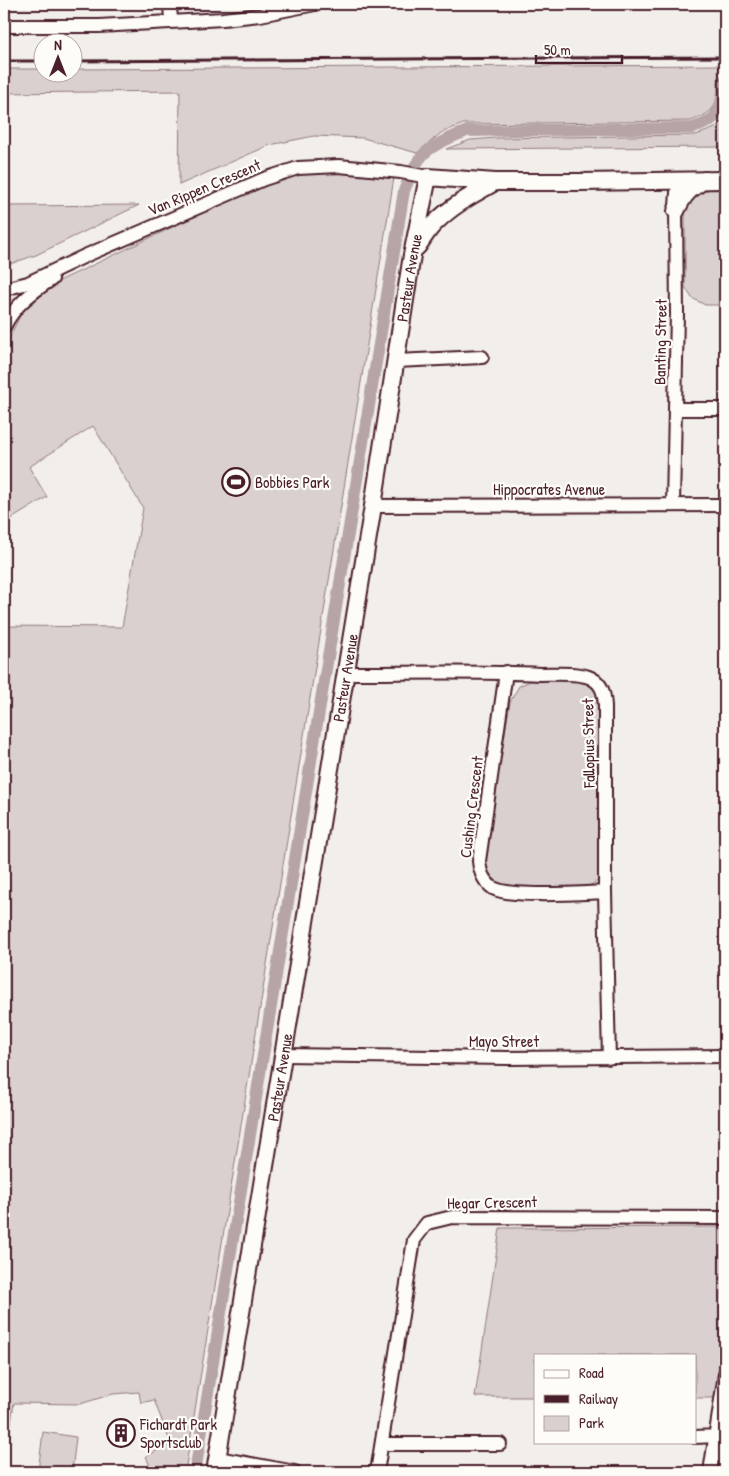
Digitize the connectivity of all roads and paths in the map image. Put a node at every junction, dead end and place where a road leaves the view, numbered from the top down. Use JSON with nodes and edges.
{"nodes":[{"id":1,"x":170,"y":4,"type":"edge"},
{"id":2,"x":315,"y":4,"type":"edge"},
{"id":3,"x":171,"y":21,"type":"junction"},
{"id":4,"x":4,"y":26,"type":"edge"},
{"id":5,"x":426,"y":177,"type":"junction"},
{"id":6,"x":678,"y":180,"type":"junction"},
{"id":7,"x":705,"y":180,"type":"junction"},
{"id":8,"x":725,"y":180,"type":"edge"},
{"id":9,"x":495,"y":182,"type":"junction"},
{"id":10,"x":676,"y":211,"type":"junction"},
{"id":11,"x":86,"y":255,"type":"junction"},
{"id":12,"x":412,"y":255,"type":"junction"},
{"id":13,"x":4,"y":289,"type":"edge"},
{"id":14,"x":4,"y":327,"type":"edge"},
{"id":15,"x":482,"y":357,"type":"dead end"},
{"id":16,"x":396,"y":361,"type":"junction"},
{"id":17,"x":725,"y":408,"type":"edge"},
{"id":18,"x":676,"y":409,"type":"junction"},
{"id":19,"x":673,"y":504,"type":"junction"},
{"id":20,"x":725,"y":505,"type":"edge"},
{"id":21,"x":373,"y":506,"type":"junction"},
{"id":22,"x":506,"y":672,"type":"junction"},
{"id":23,"x":345,"y":673,"type":"junction"},
{"id":24,"x":605,"y":892,"type":"junction"},
{"id":25,"x":283,"y":1055,"type":"junction"},
{"id":26,"x":725,"y":1056,"type":"edge"},
{"id":27,"x":609,"y":1058,"type":"junction"},
{"id":28,"x":725,"y":1218,"type":"edge"},
{"id":29,"x":725,"y":1374,"type":"edge"},
{"id":30,"x":716,"y":1436,"type":"junction"},
{"id":31,"x":696,"y":1437,"type":"edge"},
{"id":32,"x":382,"y":1444,"type":"junction"},
{"id":33,"x":500,"y":1444,"type":"dead end"},
{"id":34,"x":719,"y":1455,"type":"edge"},
{"id":35,"x":216,"y":1465,"type":"edge"},
{"id":36,"x":295,"y":1472,"type":"edge"},
{"id":37,"x":377,"y":1472,"type":"edge"},
{"id":38,"x":710,"y":1472,"type":"edge"}],
"edges":[{"from":1,"to":3,"type":"street"},
{"from":2,"to":3,"type":"street"},
{"from":3,"to":4,"type":"street"},
{"from":5,"to":9,"type":"street"},
{"from":5,"to":11,"type":"street","name":"Van Rippen Crescent"},
{"from":5,"to":12,"type":"street","name":"Pasteur Avenue"},
{"from":6,"to":7,"type":"street"},
{"from":6,"to":9,"type":"street"},
{"from":6,"to":10,"type":"street","name":"Banting Street"},
{"from":7,"to":8,"type":"street"},
{"from":7,"to":10,"type":"street"},
{"from":9,"to":12,"type":"street"},
{"from":10,"to":18,"type":"street","name":"Banting Street"},
{"from":11,"to":13,"type":"street","name":"Van Rippen Crescent"},
{"from":11,"to":14,"type":"street"},
{"from":12,"to":16,"type":"street","name":"Pasteur Avenue"},
{"from":15,"to":16,"type":"street"},
{"from":16,"to":21,"type":"street","name":"Pasteur Avenue"},
{"from":17,"to":18,"type":"street"},
{"from":18,"to":19,"type":"street","name":"Banting Street"},
{"from":19,"to":20,"type":"street","name":"Hippocrates Avenue"},
{"from":19,"to":21,"type":"street","name":"Hippocrates Avenue"},
{"from":21,"to":23,"type":"street","name":"Pasteur Avenue"},
{"from":22,"to":23,"type":"street","name":"Fallopius Street"},
{"from":22,"to":24,"type":"street","name":"Fallopius Street"},
{"from":22,"to":24,"type":"street","name":"Cushing Crescent"},
{"from":23,"to":25,"type":"street","name":"Pasteur Avenue"},
{"from":24,"to":27,"type":"street","name":"Fallopius Street"},
{"from":25,"to":27,"type":"street","name":"Mayo Street"},
{"from":25,"to":35,"type":"street","name":"Pasteur Avenue"},
{"from":26,"to":27,"type":"street","name":"Mayo Street"},
{"from":28,"to":32,"type":"street","name":"Hegar Crescent"},
{"from":29,"to":30,"type":"street"},
{"from":30,"to":31,"type":"street"},
{"from":30,"to":34,"type":"street"},
{"from":32,"to":33,"type":"street"},
{"from":32,"to":37,"type":"street","name":"Hegar Crescent"},
{"from":34,"to":38,"type":"street"},
{"from":35,"to":36,"type":"street"}]}
